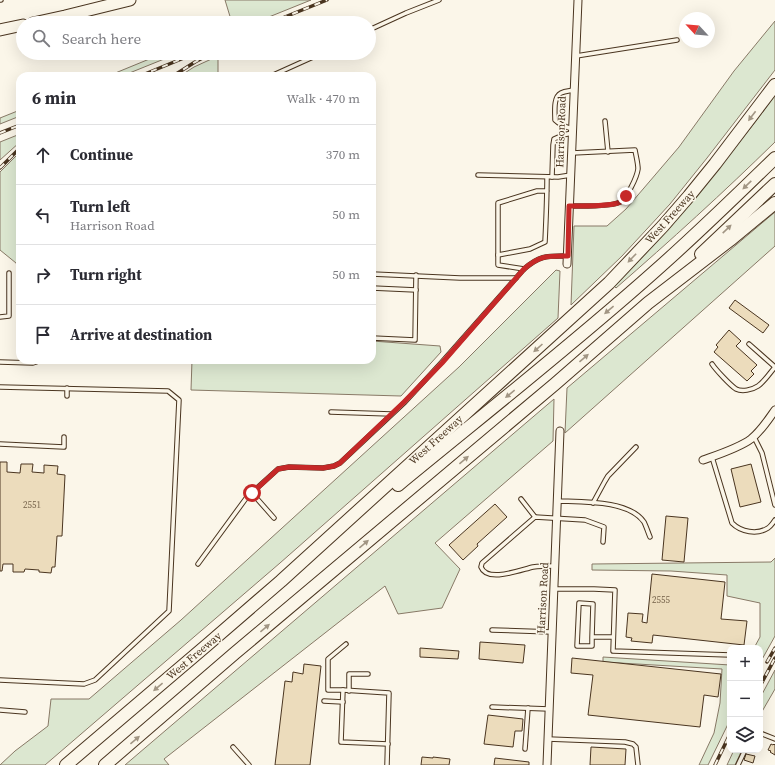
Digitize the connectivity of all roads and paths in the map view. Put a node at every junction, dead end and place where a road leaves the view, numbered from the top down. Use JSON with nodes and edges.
{"nodes":[{"id":1,"x":130,"y":0,"type":"edge"},
{"id":2,"x":438,"y":0,"type":"edge"},
{"id":3,"x":578,"y":0,"type":"edge"},
{"id":4,"x":65,"y":16,"type":"edge"},
{"id":5,"x":16,"y":27,"type":"edge"},
{"id":6,"x":376,"y":27,"type":"edge"},
{"id":7,"x":0,"y":30,"type":"edge"},
{"id":8,"x":677,"y":40,"type":"dead end"},
{"id":9,"x":576,"y":56,"type":"junction"},
{"id":10,"x":306,"y":60,"type":"edge"},
{"id":11,"x":280,"y":72,"type":"edge"},
{"id":12,"x":775,"y":85,"type":"edge"},
{"id":13,"x":574,"y":90,"type":"junction"},
{"id":14,"x":605,"y":120,"type":"dead end"},
{"id":15,"x":573,"y":131,"type":"junction"},
{"id":16,"x":608,"y":152,"type":"junction"},
{"id":17,"x":572,"y":153,"type":"junction"},
{"id":18,"x":775,"y":158,"type":"edge"},
{"id":19,"x":571,"y":174,"type":"junction"},
{"id":20,"x":478,"y":175,"type":"dead end"},
{"id":21,"x":547,"y":177,"type":"junction"},
{"id":22,"x":552,"y":177,"type":"junction"},
{"id":23,"x":775,"y":184,"type":"edge"},
{"id":24,"x":547,"y":191,"type":"junction"},
{"id":25,"x":775,"y":203,"type":"edge"},
{"id":26,"x":569,"y":206,"type":"junction"},
{"id":27,"x":498,"y":255,"type":"junction"},
{"id":28,"x":568,"y":256,"type":"junction"},
{"id":29,"x":567,"y":264,"type":"dead end"},
{"id":30,"x":524,"y":269,"type":"junction"},
{"id":31,"x":9,"y":273,"type":"dead end"},
{"id":32,"x":376,"y":274,"type":"edge"},
{"id":33,"x":416,"y":276,"type":"junction"},
{"id":34,"x":516,"y":278,"type":"junction"},
{"id":35,"x":376,"y":288,"type":"edge"},
{"id":36,"x":416,"y":290,"type":"junction"},
{"id":37,"x":648,"y":303,"type":"junction"},
{"id":38,"x":0,"y":317,"type":"edge"},
{"id":39,"x":376,"y":338,"type":"edge"},
{"id":40,"x":749,"y":344,"type":"dead end"},
{"id":41,"x":0,"y":362,"type":"edge"},
{"id":42,"x":16,"y":362,"type":"edge"},
{"id":43,"x":712,"y":364,"type":"dead end"},
{"id":44,"x":775,"y":367,"type":"edge"},
{"id":45,"x":0,"y":386,"type":"edge"},
{"id":46,"x":68,"y":388,"type":"junction"},
{"id":47,"x":67,"y":396,"type":"dead end"},
{"id":48,"x":331,"y":412,"type":"dead end"},
{"id":49,"x":775,"y":412,"type":"edge"},
{"id":50,"x":391,"y":414,"type":"junction"},
{"id":51,"x":560,"y":431,"type":"dead end"},
{"id":52,"x":64,"y":437,"type":"dead end"},
{"id":53,"x":754,"y":437,"type":"junction"},
{"id":54,"x":0,"y":444,"type":"edge"},
{"id":55,"x":636,"y":447,"type":"dead end"},
{"id":56,"x":712,"y":457,"type":"junction"},
{"id":57,"x":703,"y":460,"type":"dead end"},
{"id":58,"x":252,"y":493,"type":"junction"},
{"id":59,"x":521,"y":499,"type":"dead end"},
{"id":60,"x":558,"y":501,"type":"junction"},
{"id":61,"x":593,"y":503,"type":"junction"},
{"id":62,"x":775,"y":504,"type":"edge"},
{"id":63,"x":535,"y":517,"type":"junction"},
{"id":64,"x":274,"y":518,"type":"dead end"},
{"id":65,"x":557,"y":518,"type":"junction"},
{"id":66,"x":775,"y":520,"type":"edge"},
{"id":67,"x":650,"y":537,"type":"dead end"},
{"id":68,"x":604,"y":542,"type":"dead end"},
{"id":69,"x":198,"y":564,"type":"dead end"},
{"id":70,"x":555,"y":566,"type":"junction"},
{"id":71,"x":280,"y":581,"type":"junction"},
{"id":72,"x":554,"y":589,"type":"junction"},
{"id":73,"x":492,"y":630,"type":"dead end"},
{"id":74,"x":552,"y":632,"type":"junction"},
{"id":75,"x":592,"y":637,"type":"junction"},
{"id":76,"x":613,"y":637,"type":"junction"},
{"id":77,"x":346,"y":644,"type":"dead end"},
{"id":78,"x":727,"y":655,"type":"edge"},
{"id":79,"x":368,"y":674,"type":"dead end"},
{"id":80,"x":0,"y":680,"type":"edge"},
{"id":81,"x":343,"y":690,"type":"junction"},
{"id":82,"x":348,"y":691,"type":"junction"},
{"id":83,"x":324,"y":701,"type":"dead end"},
{"id":84,"x":343,"y":702,"type":"junction"},
{"id":85,"x":492,"y":707,"type":"dead end"},
{"id":86,"x":528,"y":708,"type":"junction"},
{"id":87,"x":549,"y":709,"type":"junction"},
{"id":88,"x":0,"y":710,"type":"edge"},
{"id":89,"x":24,"y":712,"type":"dead end"},
{"id":90,"x":763,"y":734,"type":"edge"},
{"id":91,"x":548,"y":739,"type":"junction"},
{"id":92,"x":775,"y":739,"type":"edge"},
{"id":93,"x":388,"y":744,"type":"junction"},
{"id":94,"x":233,"y":747,"type":"dead end"},
{"id":95,"x":525,"y":749,"type":"dead end"},
{"id":96,"x":744,"y":753,"type":"edge"},
{"id":97,"x":66,"y":765,"type":"edge"},
{"id":98,"x":105,"y":765,"type":"edge"},
{"id":99,"x":249,"y":765,"type":"edge"},
{"id":100,"x":387,"y":765,"type":"edge"},
{"id":101,"x":547,"y":765,"type":"edge"},
{"id":102,"x":638,"y":765,"type":"edge"},
{"id":103,"x":738,"y":765,"type":"edge"}],
"edges":[{"from":1,"to":4,"type":"main road"},
{"from":2,"to":6,"type":"lane"},
{"from":3,"to":9,"type":"street","name":"Harrison Road"},
{"from":5,"to":7,"type":"main road"},
{"from":8,"to":9,"type":"lane"},
{"from":9,"to":13,"type":"street","name":"Harrison Road"},
{"from":10,"to":11,"type":"lane"},
{"from":12,"to":71,"type":"highway","name":"West Freeway","one_way":true},
{"from":13,"to":15,"type":"street","name":"Harrison Road"},
{"from":13,"to":15,"type":"lane"},
{"from":14,"to":16,"type":"lane"},
{"from":15,"to":17,"type":"street","name":"Harrison Road"},
{"from":15,"to":22,"type":"lane"},
{"from":16,"to":17,"type":"lane"},
{"from":16,"to":26,"type":"lane"},
{"from":17,"to":19,"type":"street","name":"Harrison Road"},
{"from":18,"to":71,"type":"highway","one_way":true},
{"from":19,"to":22,"type":"lane"},
{"from":19,"to":26,"type":"street","name":"Harrison Road"},
{"from":20,"to":21,"type":"lane"},
{"from":21,"to":22,"type":"lane"},
{"from":21,"to":24,"type":"lane"},
{"from":37,"to":23,"type":"highway","one_way":true},
{"from":24,"to":27,"type":"lane"},
{"from":24,"to":27,"type":"lane"},
{"from":25,"to":37,"type":"highway"},
{"from":26,"to":28,"type":"street","name":"Harrison Road"},
{"from":27,"to":30,"type":"lane"},
{"from":28,"to":29,"type":"street","name":"Harrison Road"},
{"from":28,"to":30,"type":"lane"},
{"from":30,"to":34,"type":"lane"},
{"from":31,"to":38,"type":"lane"},
{"from":32,"to":33,"type":"lane"},
{"from":33,"to":34,"type":"lane"},
{"from":33,"to":36,"type":"lane"},
{"from":34,"to":50,"type":"lane"},
{"from":35,"to":36,"type":"lane"},
{"from":36,"to":39,"type":"lane"},
{"from":98,"to":37,"type":"highway","one_way":true},
{"from":40,"to":44,"type":"lane"},
{"from":41,"to":42,"type":"lane"},
{"from":43,"to":44,"type":"lane"},
{"from":45,"to":46,"type":"lane"},
{"from":46,"to":47,"type":"lane"},
{"from":46,"to":80,"type":"lane"},
{"from":48,"to":50,"type":"lane"},
{"from":49,"to":53,"type":"street"},
{"from":50,"to":58,"type":"lane"},
{"from":51,"to":60,"type":"street","name":"Harrison Road"},
{"from":52,"to":54,"type":"lane"},
{"from":53,"to":56,"type":"street"},
{"from":53,"to":62,"type":"lane"},
{"from":55,"to":61,"type":"lane"},
{"from":56,"to":57,"type":"street"},
{"from":56,"to":66,"type":"lane"},
{"from":58,"to":64,"type":"lane"},
{"from":58,"to":69,"type":"lane"},
{"from":59,"to":63,"type":"lane"},
{"from":60,"to":61,"type":"lane"},
{"from":60,"to":65,"type":"street","name":"Harrison Road"},
{"from":61,"to":67,"type":"lane"},
{"from":63,"to":65,"type":"lane"},
{"from":63,"to":70,"type":"lane"},
{"from":65,"to":68,"type":"lane"},
{"from":65,"to":70,"type":"street","name":"Harrison Road"},
{"from":70,"to":72,"type":"street","name":"Harrison Road"},
{"from":71,"to":97,"type":"highway","name":"West Freeway","one_way":true},
{"from":72,"to":74,"type":"street","name":"Harrison Road"},
{"from":72,"to":76,"type":"lane"},
{"from":73,"to":74,"type":"lane"},
{"from":74,"to":87,"type":"street","name":"Harrison Road"},
{"from":75,"to":75,"type":"lane"},
{"from":75,"to":76,"type":"lane"},
{"from":76,"to":78,"type":"lane"},
{"from":77,"to":81,"type":"lane"},
{"from":79,"to":82,"type":"lane"},
{"from":81,"to":82,"type":"lane"},
{"from":81,"to":84,"type":"lane"},
{"from":82,"to":93,"type":"lane"},
{"from":83,"to":84,"type":"lane"},
{"from":84,"to":93,"type":"lane"},
{"from":85,"to":86,"type":"lane"},
{"from":86,"to":87,"type":"lane"},
{"from":86,"to":95,"type":"lane"},
{"from":87,"to":91,"type":"street","name":"Harrison Road"},
{"from":88,"to":89,"type":"lane"},
{"from":90,"to":92,"type":"lane"},
{"from":91,"to":101,"type":"street","name":"Harrison Road"},
{"from":91,"to":102,"type":"lane"},
{"from":93,"to":100,"type":"lane"},
{"from":94,"to":99,"type":"lane"},
{"from":96,"to":103,"type":"lane"}]}
